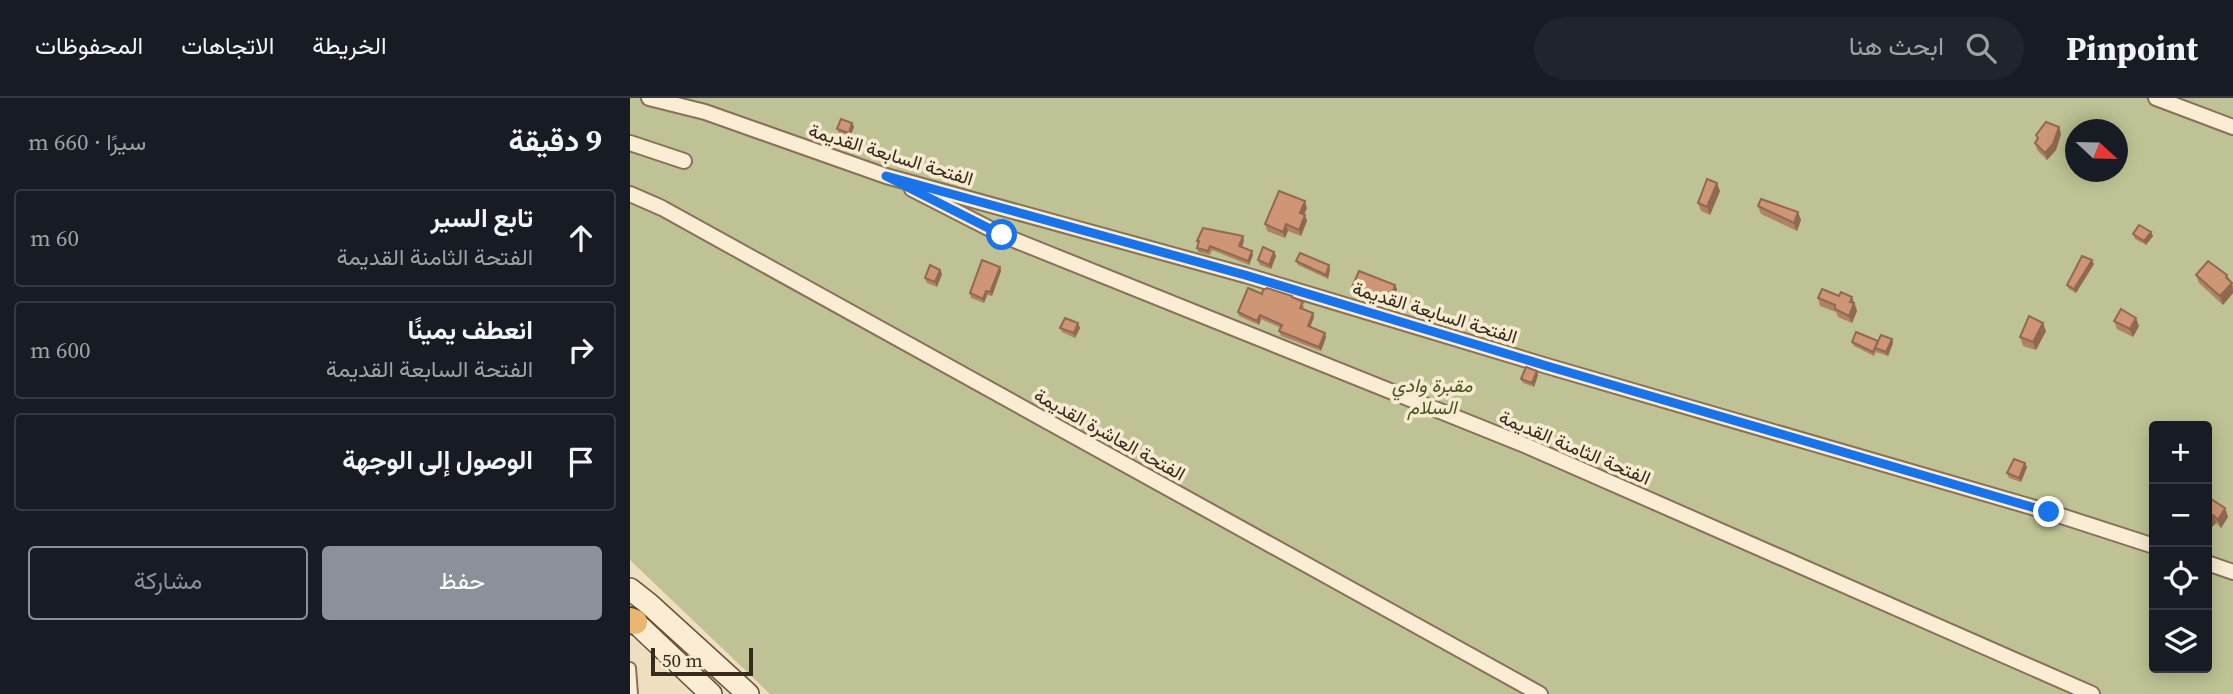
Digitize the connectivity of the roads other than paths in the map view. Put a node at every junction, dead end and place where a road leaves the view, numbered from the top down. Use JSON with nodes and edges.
{"nodes":[{"id":1,"x":649,"y":98,"type":"edge"},
{"id":2,"x":2156,"y":98,"type":"edge"},
{"id":3,"x":2233,"y":127,"type":"edge"},
{"id":4,"x":630,"y":143,"type":"edge"},
{"id":5,"x":684,"y":161,"type":"dead end"},
{"id":6,"x":886,"y":176,"type":"junction"},
{"id":7,"x":630,"y":194,"type":"edge"},
{"id":8,"x":2149,"y":544,"type":"edge"},
{"id":9,"x":2212,"y":566,"type":"edge"},
{"id":10,"x":2233,"y":572,"type":"edge"},
{"id":11,"x":630,"y":589,"type":"edge"},
{"id":12,"x":632,"y":621,"type":"edge"},
{"id":13,"x":630,"y":668,"type":"edge"},
{"id":14,"x":632,"y":694,"type":"edge"},
{"id":15,"x":711,"y":694,"type":"edge"},
{"id":16,"x":748,"y":694,"type":"edge"},
{"id":17,"x":1540,"y":694,"type":"edge"},
{"id":18,"x":2092,"y":694,"type":"edge"}],
"edges":[{"from":1,"to":6,"type":"street","name":"الفتحة السابعة القديمة"},
{"from":2,"to":3,"type":"street"},
{"from":4,"to":5,"type":"street"},
{"from":6,"to":8,"type":"street","name":"الفتحة السابعة القديمة"},
{"from":6,"to":18,"type":"street","name":"الفتحة الثامنة القديمة"},
{"from":7,"to":17,"type":"street","name":"الفتحة العاشرة القديمة"},
{"from":9,"to":10,"type":"street"},
{"from":11,"to":16,"type":"main road"},
{"from":12,"to":15,"type":"main road"},
{"from":13,"to":14,"type":"street"}]}
